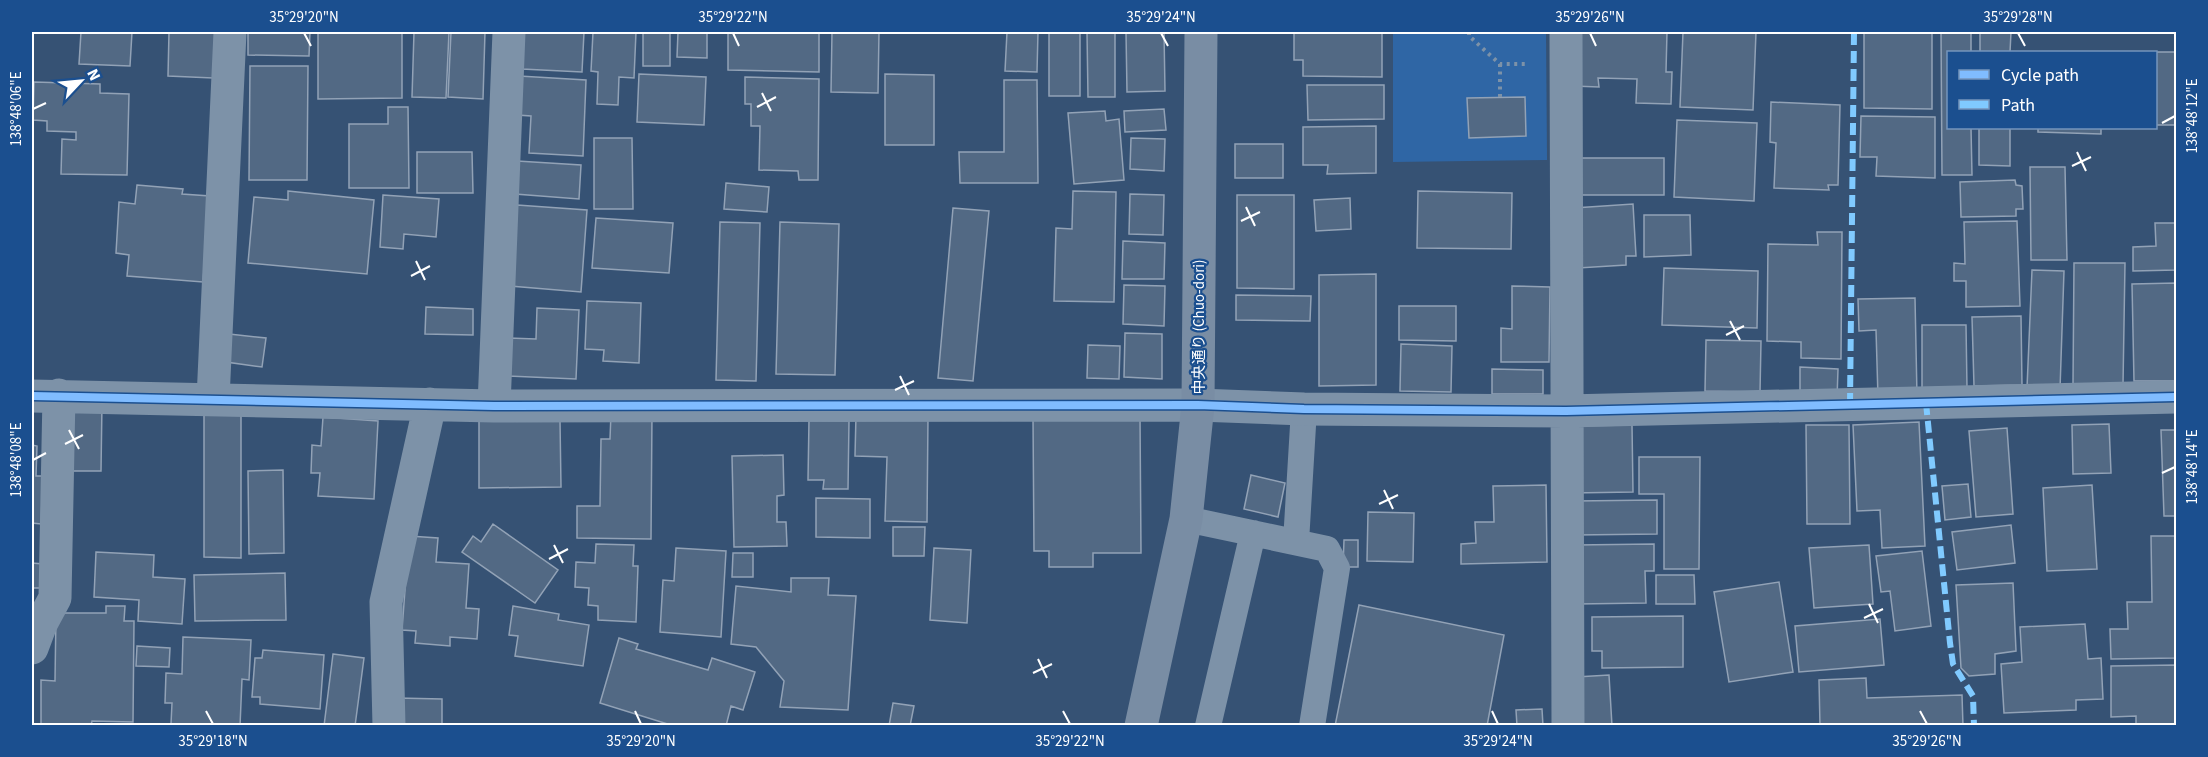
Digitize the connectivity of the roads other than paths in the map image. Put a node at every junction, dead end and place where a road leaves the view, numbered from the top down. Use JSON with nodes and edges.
{"nodes":[{"id":1,"x":230,"y":32,"type":"edge"},
{"id":2,"x":509,"y":32,"type":"edge"},
{"id":3,"x":1200,"y":32,"type":"edge"},
{"id":4,"x":1566,"y":32,"type":"edge"},
{"id":5,"x":45,"y":395,"type":"edge"},
{"id":6,"x":2176,"y":397,"type":"edge"},
{"id":7,"x":213,"y":399,"type":"junction"},
{"id":8,"x":430,"y":404,"type":"junction"},
{"id":9,"x":1198,"y":405,"type":"junction"},
{"id":10,"x":494,"y":406,"type":"junction"},
{"id":11,"x":1304,"y":409,"type":"junction"},
{"id":12,"x":1566,"y":411,"type":"junction"},
{"id":13,"x":1186,"y":519,"type":"junction"},
{"id":14,"x":1253,"y":533,"type":"junction"},
{"id":15,"x":1296,"y":542,"type":"junction"},
{"id":16,"x":32,"y":648,"type":"edge"},
{"id":17,"x":389,"y":726,"type":"edge"},
{"id":18,"x":1141,"y":726,"type":"edge"},
{"id":19,"x":1208,"y":726,"type":"edge"},
{"id":20,"x":1312,"y":726,"type":"edge"},
{"id":21,"x":1568,"y":726,"type":"edge"}],
"edges":[{"from":1,"to":7,"type":"street"},
{"from":2,"to":10,"type":"street"},
{"from":3,"to":9,"type":"street","name":"中央通り (Chuo-dori)"},
{"from":4,"to":12,"type":"street"},
{"from":5,"to":7,"type":"street"},
{"from":5,"to":16,"type":"street"},
{"from":6,"to":12,"type":"street"},
{"from":7,"to":8,"type":"street"},
{"from":8,"to":10,"type":"street"},
{"from":8,"to":17,"type":"street"},
{"from":9,"to":10,"type":"street"},
{"from":9,"to":11,"type":"street"},
{"from":9,"to":13,"type":"street","name":"中央通り (Chuo-dori)"},
{"from":11,"to":12,"type":"street"},
{"from":11,"to":15,"type":"lane"},
{"from":12,"to":21,"type":"street"},
{"from":13,"to":14,"type":"lane"},
{"from":13,"to":18,"type":"street","name":"中央通り (Chuo-dori)"},
{"from":14,"to":15,"type":"lane"},
{"from":14,"to":19,"type":"lane"},
{"from":15,"to":20,"type":"lane"}]}
